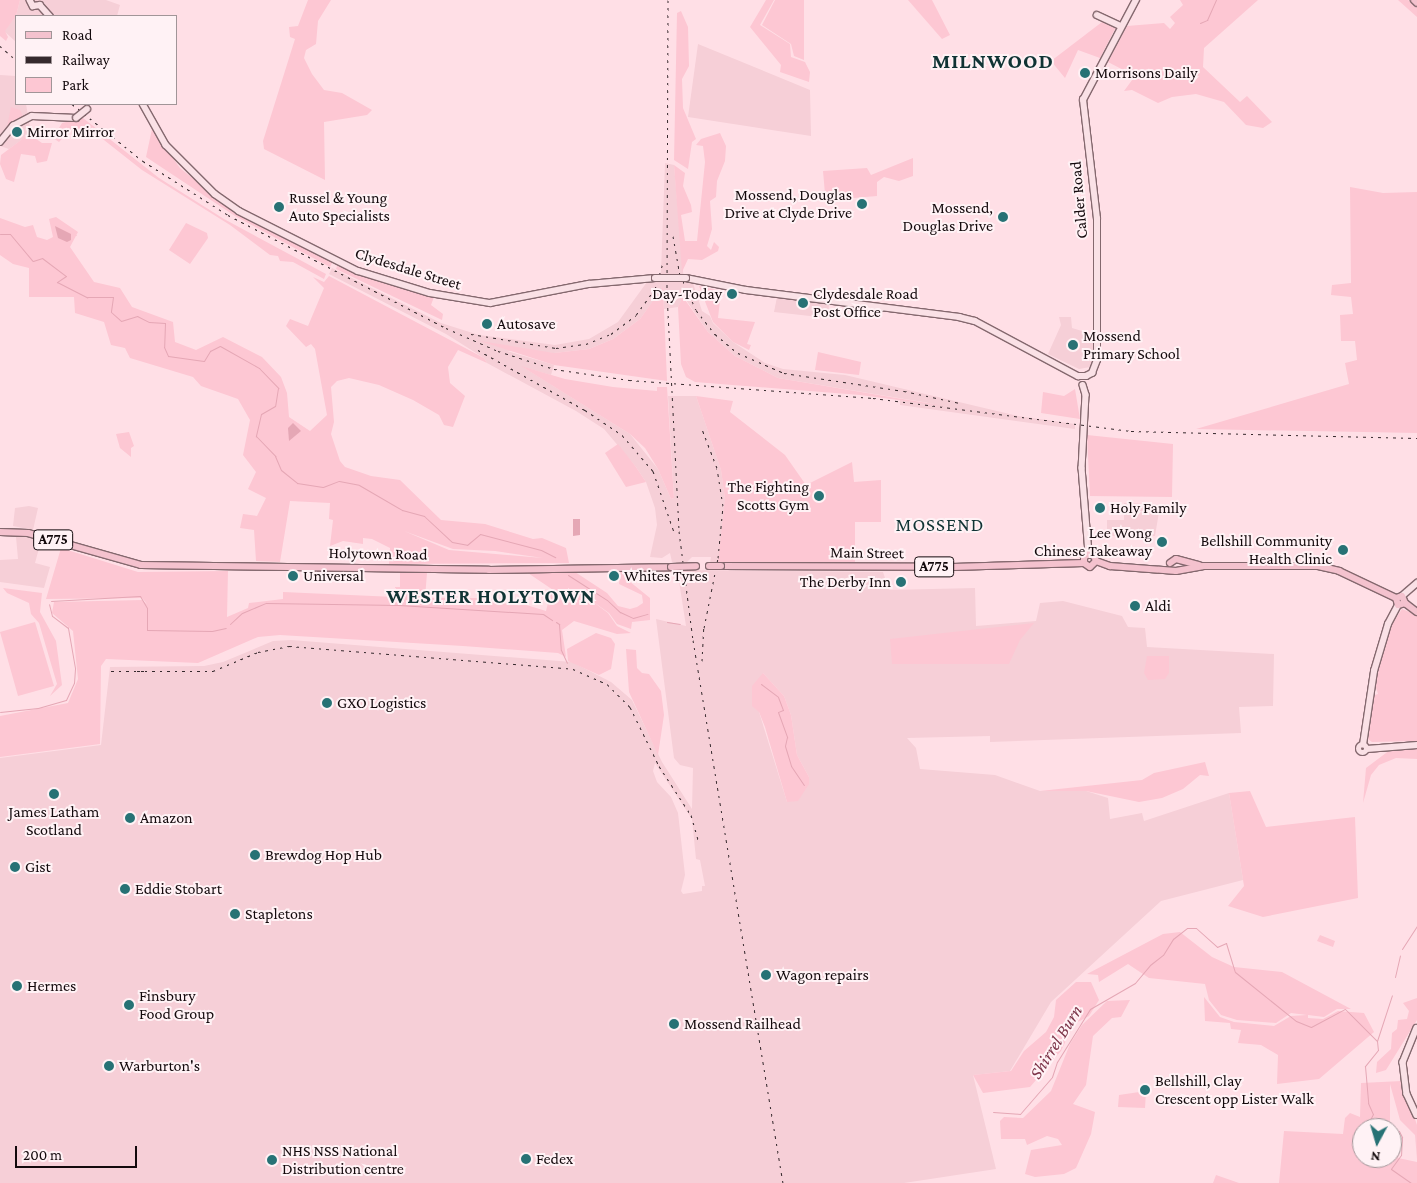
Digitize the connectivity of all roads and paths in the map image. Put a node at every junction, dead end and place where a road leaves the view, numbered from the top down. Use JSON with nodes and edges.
{"nodes":[{"id":1,"x":30,"y":0,"type":"edge"},
{"id":2,"x":1136,"y":0,"type":"edge"},
{"id":3,"x":1414,"y":0,"type":"edge"},
{"id":4,"x":40,"y":2,"type":"edge"},
{"id":5,"x":1417,"y":3,"type":"edge"},
{"id":6,"x":49,"y":15,"type":"edge"},
{"id":7,"x":1097,"y":15,"type":"dead end"},
{"id":8,"x":1121,"y":26,"type":"junction"},
{"id":9,"x":144,"y":105,"type":"edge"},
{"id":10,"x":88,"y":106,"type":"edge"},
{"id":11,"x":0,"y":142,"type":"edge"},
{"id":12,"x":1078,"y":376,"type":"junction"},
{"id":13,"x":1086,"y":376,"type":"junction"},
{"id":14,"x":1083,"y":385,"type":"junction"},
{"id":15,"x":0,"y":532,"type":"edge"},
{"id":16,"x":1089,"y":554,"type":"junction"},
{"id":17,"x":1180,"y":560,"type":"junction"},
{"id":18,"x":1096,"y":561,"type":"junction"},
{"id":19,"x":1084,"y":563,"type":"junction"},
{"id":20,"x":1171,"y":566,"type":"junction"},
{"id":21,"x":1202,"y":566,"type":"junction"},
{"id":22,"x":650,"y":567,"type":"joint"},
{"id":23,"x":1181,"y":568,"type":"junction"},
{"id":24,"x":1417,"y":583,"type":"edge"},
{"id":25,"x":1400,"y":600,"type":"junction"},
{"id":26,"x":1417,"y":612,"type":"edge"},
{"id":27,"x":1417,"y":745,"type":"edge"},
{"id":28,"x":1417,"y":1028,"type":"edge"},
{"id":29,"x":1417,"y":1115,"type":"edge"}],
"edges":[{"from":1,"to":4,"type":"main road"},
{"from":2,"to":8,"type":"main road","name":"Calder Road"},
{"from":3,"to":5,"type":"main road"},
{"from":4,"to":6,"type":"main road"},
{"from":7,"to":8,"type":"main road"},
{"from":8,"to":13,"type":"main road","name":"Calder Road"},
{"from":9,"to":12,"type":"main road","name":"Clydesdale Street","bridge":true},
{"from":10,"to":11,"type":"main road","bridge":true},
{"from":12,"to":13,"type":"main road"},
{"from":12,"to":14,"type":"main road"},
{"from":13,"to":14,"type":"main road","name":"Calder Road"},
{"from":14,"to":16,"type":"main road"},
{"from":15,"to":22,"type":"main road","name":"Holytown Road","number":"A775"},
{"from":16,"to":18,"type":"main road"},
{"from":16,"to":19,"type":"main road"},
{"from":17,"to":20,"type":"main road"},
{"from":17,"to":21,"type":"main road"},
{"from":17,"to":23,"type":"main road"},
{"from":18,"to":19,"type":"main road"},
{"from":18,"to":20,"type":"main road"},
{"from":19,"to":22,"type":"main road","name":"Main Street","number":"A775","bridge":true},
{"from":20,"to":23,"type":"main road"},
{"from":21,"to":23,"type":"main road"},
{"from":21,"to":25,"type":"main road"},
{"from":24,"to":25,"type":"main road"},
{"from":25,"to":26,"type":"main road"},
{"from":25,"to":27,"type":"main road"},
{"from":28,"to":29,"type":"main road"}]}
